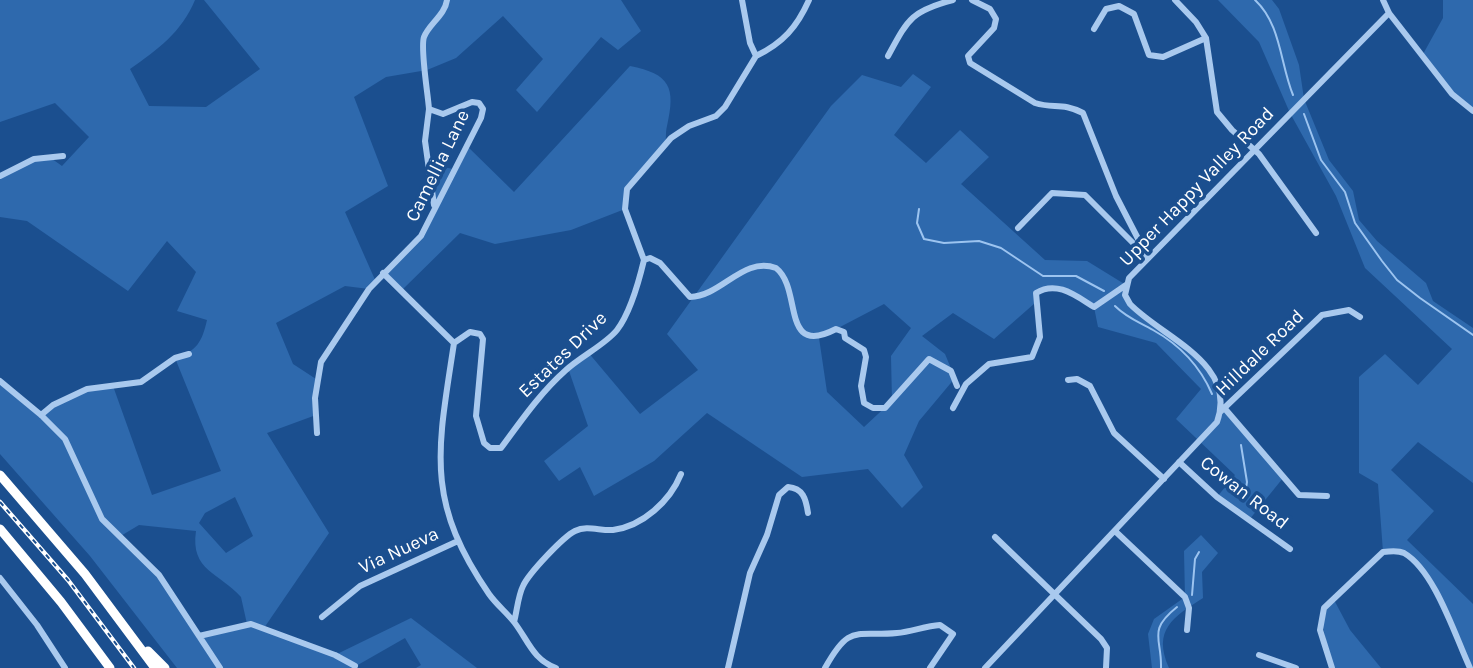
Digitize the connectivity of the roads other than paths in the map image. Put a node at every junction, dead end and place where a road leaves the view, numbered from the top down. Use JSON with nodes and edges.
{"nodes":[{"id":1,"x":447,"y":0,"type":"edge"},
{"id":2,"x":742,"y":0,"type":"edge"},
{"id":3,"x":809,"y":0,"type":"edge"},
{"id":4,"x":953,"y":0,"type":"edge"},
{"id":5,"x":972,"y":0,"type":"edge"},
{"id":6,"x":1175,"y":0,"type":"edge"},
{"id":7,"x":1383,"y":0,"type":"edge"},
{"id":8,"x":1389,"y":13,"type":"junction"},
{"id":9,"x":1094,"y":29,"type":"dead end"},
{"id":10,"x":1206,"y":38,"type":"junction"},
{"id":11,"x":756,"y":56,"type":"junction"},
{"id":12,"x":888,"y":56,"type":"dead end"},
{"id":13,"x":429,"y":109,"type":"junction"},
{"id":14,"x":1473,"y":111,"type":"edge"},
{"id":15,"x":1254,"y":148,"type":"junction"},
{"id":16,"x":64,"y":156,"type":"dead end"},
{"id":17,"x":0,"y":176,"type":"edge"},
{"id":18,"x":435,"y":206,"type":"junction"},
{"id":19,"x":1018,"y":229,"type":"dead end"},
{"id":20,"x":1316,"y":233,"type":"dead end"},
{"id":21,"x":1148,"y":258,"type":"junction"},
{"id":22,"x":644,"y":260,"type":"junction"},
{"id":23,"x":383,"y":273,"type":"junction"},
{"id":24,"x":1126,"y":285,"type":"junction"},
{"id":25,"x":1360,"y":317,"type":"dead end"},
{"id":26,"x":454,"y":343,"type":"junction"},
{"id":27,"x":189,"y":354,"type":"dead end"},
{"id":28,"x":1068,"y":380,"type":"dead end"},
{"id":29,"x":0,"y":382,"type":"edge"},
{"id":30,"x":957,"y":386,"type":"dead end"},
{"id":31,"x":953,"y":408,"type":"dead end"},
{"id":32,"x":1223,"y":411,"type":"junction"},
{"id":33,"x":41,"y":415,"type":"junction"},
{"id":34,"x":317,"y":433,"type":"dead end"},
{"id":35,"x":1179,"y":463,"type":"junction"},
{"id":36,"x":681,"y":474,"type":"dead end"},
{"id":37,"x":0,"y":475,"type":"edge"},
{"id":38,"x":1164,"y":479,"type":"junction"},
{"id":39,"x":1327,"y":496,"type":"dead end"},
{"id":40,"x":807,"y":513,"type":"dead end"},
{"id":41,"x":0,"y":529,"type":"edge"},
{"id":42,"x":1115,"y":531,"type":"junction"},
{"id":43,"x":995,"y":537,"type":"dead end"},
{"id":44,"x":458,"y":541,"type":"junction"},
{"id":45,"x":1290,"y":549,"type":"dead end"},
{"id":46,"x":0,"y":578,"type":"edge"},
{"id":47,"x":1055,"y":595,"type":"junction"},
{"id":48,"x":322,"y":617,"type":"dead end"},
{"id":49,"x":514,"y":622,"type":"junction"},
{"id":50,"x":1187,"y":630,"type":"dead end"},
{"id":51,"x":132,"y":635,"type":"junction"},
{"id":52,"x":199,"y":636,"type":"junction"},
{"id":53,"x":1259,"y":655,"type":"dead end"},
{"id":54,"x":107,"y":665,"type":"edge"},
{"id":55,"x":355,"y":666,"type":"dead end"},
{"id":56,"x":65,"y":668,"type":"edge"},
{"id":57,"x":155,"y":668,"type":"edge"},
{"id":58,"x":165,"y":668,"type":"edge"},
{"id":59,"x":220,"y":668,"type":"edge"},
{"id":60,"x":556,"y":668,"type":"edge"},
{"id":61,"x":728,"y":668,"type":"edge"},
{"id":62,"x":825,"y":668,"type":"edge"},
{"id":63,"x":930,"y":668,"type":"edge"},
{"id":64,"x":985,"y":668,"type":"edge"},
{"id":65,"x":1106,"y":668,"type":"edge"},
{"id":66,"x":1296,"y":668,"type":"edge"},
{"id":67,"x":1332,"y":668,"type":"edge"},
{"id":68,"x":1470,"y":668,"type":"edge"}],
"edges":[{"from":1,"to":13,"type":"street","name":"Camellia Lane"},
{"from":2,"to":11,"type":"street"},
{"from":3,"to":11,"type":"street"},
{"from":4,"to":12,"type":"street"},
{"from":5,"to":21,"type":"street"},
{"from":6,"to":10,"type":"street"},
{"from":7,"to":8,"type":"street"},
{"from":8,"to":14,"type":"street"},
{"from":8,"to":15,"type":"street","name":"Upper Happy Valley Road"},
{"from":9,"to":10,"type":"street"},
{"from":10,"to":15,"type":"street"},
{"from":11,"to":22,"type":"street"},
{"from":13,"to":18,"type":"street"},
{"from":13,"to":18,"type":"street","name":"Camellia Lane"},
{"from":15,"to":20,"type":"street"},
{"from":15,"to":21,"type":"street","name":"Upper Happy Valley Road"},
{"from":16,"to":17,"type":"street"},
{"from":18,"to":23,"type":"street","name":"Camellia Lane"},
{"from":19,"to":21,"type":"street"},
{"from":21,"to":24,"type":"street","name":"Upper Happy Valley Road"},
{"from":22,"to":26,"type":"street","name":"Estates Drive"},
{"from":22,"to":30,"type":"street"},
{"from":23,"to":26,"type":"street"},
{"from":23,"to":34,"type":"street","name":"Camellia Lane"},
{"from":24,"to":31,"type":"street"},
{"from":24,"to":32,"type":"street","name":"Upper Happy Valley Road"},
{"from":25,"to":32,"type":"street","name":"Hilldale Road"},
{"from":26,"to":44,"type":"street"},
{"from":27,"to":33,"type":"street"},
{"from":28,"to":38,"type":"street"},
{"from":29,"to":33,"type":"street"},
{"from":32,"to":35,"type":"street"},
{"from":32,"to":39,"type":"street","name":"Cowan Road"},
{"from":33,"to":52,"type":"street"},
{"from":35,"to":38,"type":"street"},
{"from":35,"to":45,"type":"street","name":"Cowan Road"},
{"from":36,"to":49,"type":"street"},
{"from":37,"to":51,"type":"highway"},
{"from":38,"to":42,"type":"street"},
{"from":40,"to":61,"type":"street"},
{"from":41,"to":54,"type":"highway"},
{"from":42,"to":47,"type":"street"},
{"from":42,"to":50,"type":"street"},
{"from":43,"to":47,"type":"street"},
{"from":44,"to":48,"type":"street","name":"Via Nueva"},
{"from":44,"to":49,"type":"street"},
{"from":46,"to":56,"type":"street"},
{"from":47,"to":64,"type":"street"},
{"from":47,"to":65,"type":"street"},
{"from":49,"to":60,"type":"street"},
{"from":51,"to":57,"type":"highway"},
{"from":51,"to":58,"type":"highway"},
{"from":52,"to":55,"type":"street"},
{"from":52,"to":59,"type":"street"},
{"from":53,"to":66,"type":"street"},
{"from":62,"to":63,"type":"street"},
{"from":67,"to":68,"type":"street"}]}
